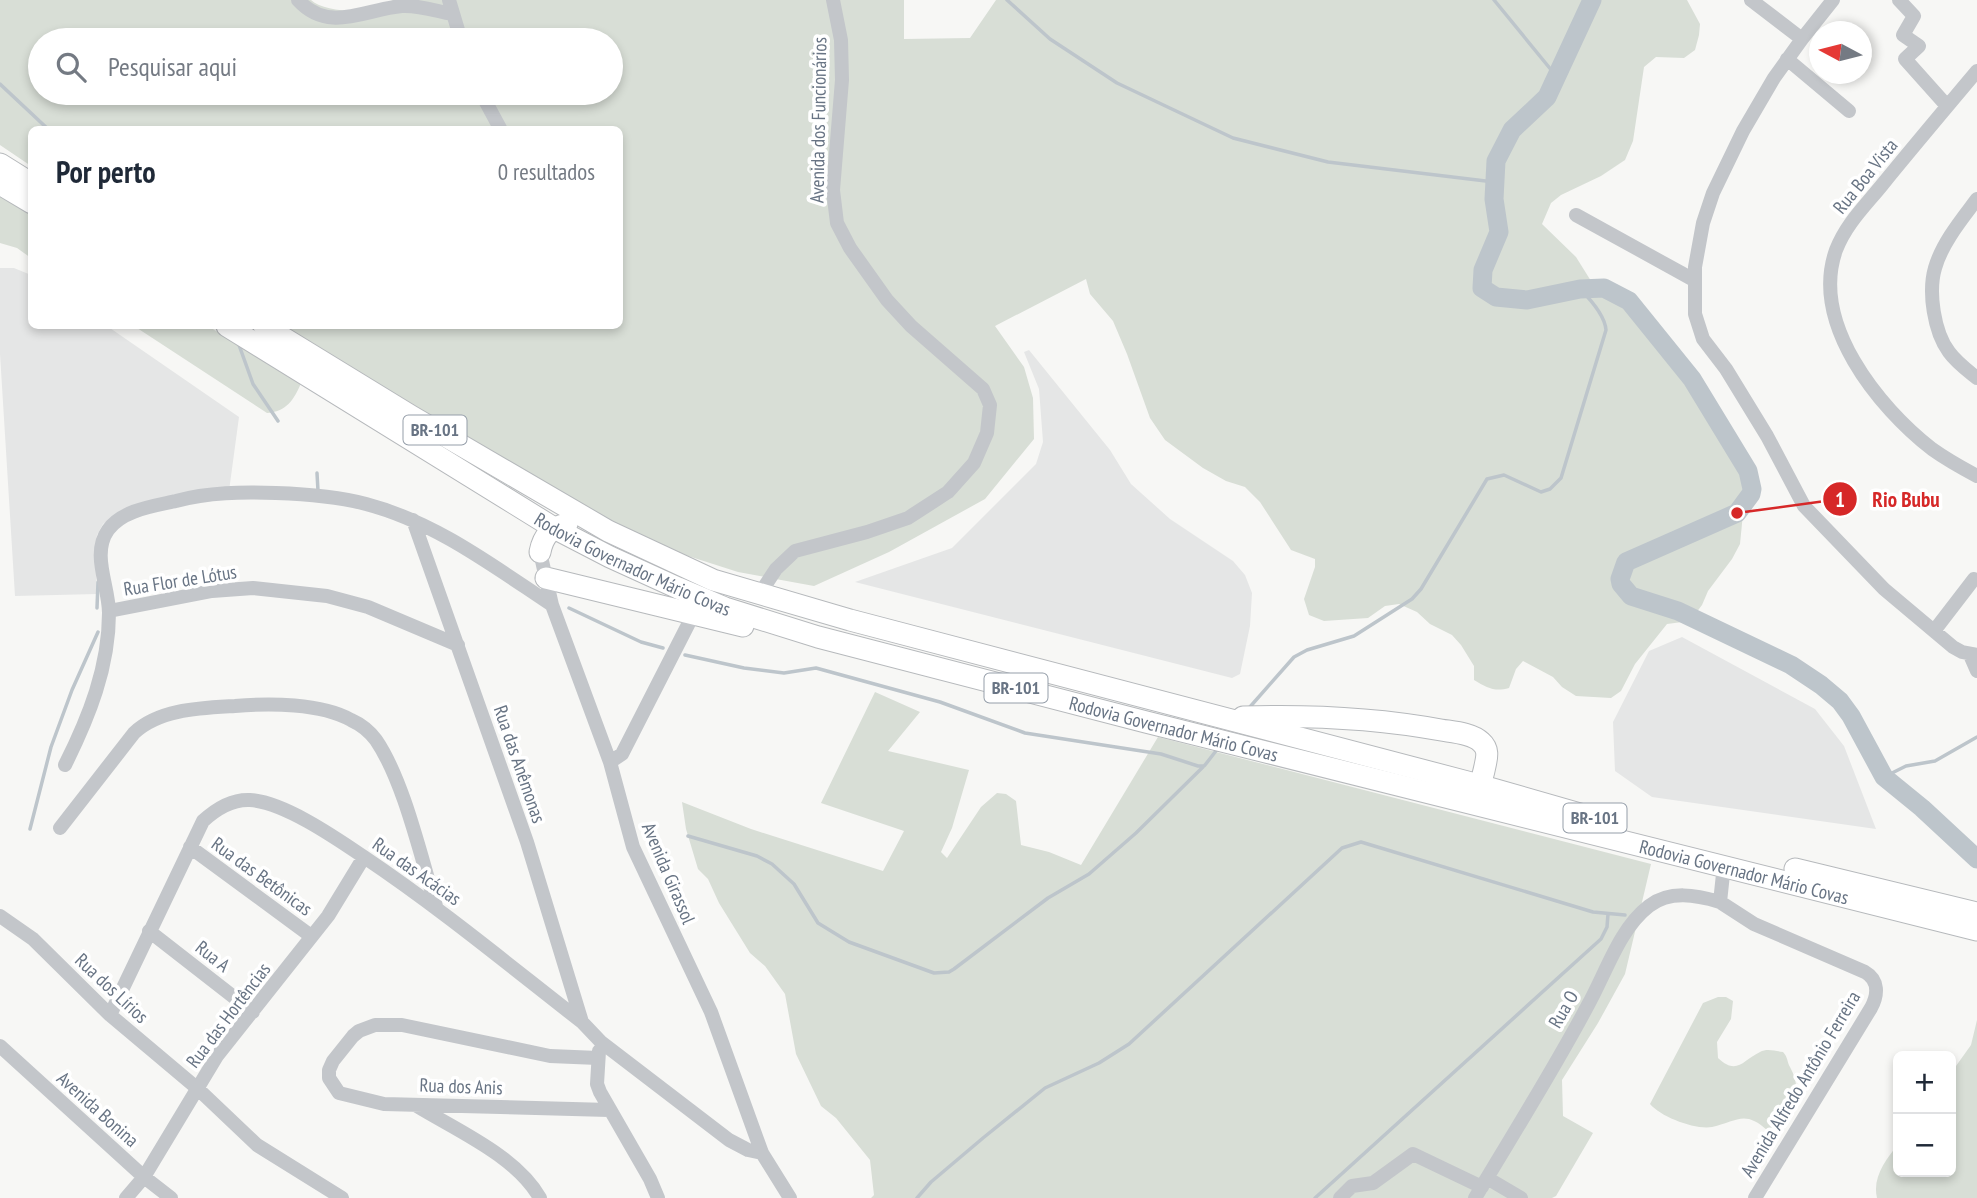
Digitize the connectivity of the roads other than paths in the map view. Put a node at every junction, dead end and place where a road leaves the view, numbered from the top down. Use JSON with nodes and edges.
{"nodes":[{"id":1,"x":298,"y":0,"type":"edge"},
{"id":2,"x":833,"y":0,"type":"edge"},
{"id":3,"x":1751,"y":0,"type":"edge"},
{"id":4,"x":1833,"y":0,"type":"edge"},
{"id":5,"x":1899,"y":0,"type":"edge"},
{"id":6,"x":398,"y":4,"type":"edge"},
{"id":7,"x":451,"y":7,"type":"edge"},
{"id":8,"x":457,"y":28,"type":"edge"},
{"id":9,"x":1802,"y":39,"type":"junction"},
{"id":10,"x":1787,"y":59,"type":"junction"},
{"id":11,"x":1977,"y":71,"type":"edge"},
{"id":12,"x":487,"y":105,"type":"edge"},
{"id":13,"x":1947,"y":106,"type":"junction"},
{"id":14,"x":1849,"y":111,"type":"dead end"},
{"id":15,"x":499,"y":126,"type":"edge"},
{"id":16,"x":0,"y":164,"type":"edge"},
{"id":17,"x":28,"y":182,"type":"edge"},
{"id":18,"x":0,"y":184,"type":"edge"},
{"id":19,"x":1977,"y":199,"type":"edge"},
{"id":20,"x":28,"y":201,"type":"edge"},
{"id":21,"x":1576,"y":215,"type":"dead end"},
{"id":22,"x":1694,"y":280,"type":"junction"},
{"id":23,"x":232,"y":329,"type":"edge"},
{"id":24,"x":269,"y":329,"type":"edge"},
{"id":25,"x":1977,"y":377,"type":"edge"},
{"id":26,"x":1977,"y":476,"type":"edge"},
{"id":27,"x":509,"y":500,"type":"junction"},
{"id":28,"x":413,"y":520,"type":"junction"},
{"id":29,"x":554,"y":528,"type":"junction"},
{"id":30,"x":540,"y":552,"type":"junction"},
{"id":31,"x":547,"y":578,"type":"junction"},
{"id":32,"x":1975,"y":579,"type":"dead end"},
{"id":33,"x":713,"y":580,"type":"junction"},
{"id":34,"x":759,"y":595,"type":"junction"},
{"id":35,"x":552,"y":605,"type":"junction"},
{"id":36,"x":109,"y":611,"type":"junction"},
{"id":37,"x":693,"y":615,"type":"junction"},
{"id":38,"x":1934,"y":631,"type":"junction"},
{"id":39,"x":818,"y":637,"type":"junction"},
{"id":40,"x":458,"y":645,"type":"junction"},
{"id":41,"x":1974,"y":654,"type":"edge"},
{"id":42,"x":1977,"y":671,"type":"edge"},
{"id":43,"x":1220,"y":719,"type":"junction"},
{"id":44,"x":1276,"y":753,"type":"junction"},
{"id":45,"x":610,"y":762,"type":"junction"},
{"id":46,"x":65,"y":765,"type":"dead end"},
{"id":47,"x":1479,"y":785,"type":"junction"},
{"id":48,"x":60,"y":828,"type":"dead end"},
{"id":49,"x":190,"y":847,"type":"junction"},
{"id":50,"x":364,"y":857,"type":"junction"},
{"id":51,"x":1724,"y":865,"type":"junction"},
{"id":52,"x":1720,"y":902,"type":"junction"},
{"id":53,"x":436,"y":906,"type":"junction"},
{"id":54,"x":0,"y":916,"type":"edge"},
{"id":55,"x":1974,"y":921,"type":"edge"},
{"id":56,"x":149,"y":931,"type":"junction"},
{"id":57,"x":311,"y":936,"type":"junction"},
{"id":58,"x":1876,"y":989,"type":"joint"},
{"id":59,"x":253,"y":1012,"type":"junction"},
{"id":60,"x":110,"y":1015,"type":"junction"},
{"id":61,"x":582,"y":1023,"type":"junction"},
{"id":62,"x":601,"y":1042,"type":"junction"},
{"id":63,"x":0,"y":1046,"type":"edge"},
{"id":64,"x":598,"y":1058,"type":"junction"},
{"id":65,"x":198,"y":1089,"type":"junction"},
{"id":66,"x":415,"y":1104,"type":"junction"},
{"id":67,"x":609,"y":1110,"type":"junction"},
{"id":68,"x":762,"y":1153,"type":"junction"},
{"id":69,"x":144,"y":1177,"type":"junction"},
{"id":70,"x":1481,"y":1188,"type":"edge"},
{"id":71,"x":126,"y":1198,"type":"edge"},
{"id":72,"x":171,"y":1198,"type":"edge"},
{"id":73,"x":342,"y":1198,"type":"edge"},
{"id":74,"x":540,"y":1198,"type":"edge"},
{"id":75,"x":658,"y":1198,"type":"edge"},
{"id":76,"x":790,"y":1198,"type":"edge"},
{"id":77,"x":1340,"y":1198,"type":"edge"},
{"id":78,"x":1521,"y":1198,"type":"edge"},
{"id":79,"x":1755,"y":1198,"type":"edge"}],
"edges":[{"from":1,"to":6,"type":"street"},
{"from":2,"to":34,"type":"street","name":"Avenida dos Funcionários"},
{"from":3,"to":9,"type":"street"},
{"from":4,"to":9,"type":"street"},
{"from":5,"to":13,"type":"street"},
{"from":6,"to":7,"type":"street"},
{"from":7,"to":8,"type":"street"},
{"from":9,"to":10,"type":"street"},
{"from":10,"to":14,"type":"street"},
{"from":10,"to":22,"type":"street"},
{"from":11,"to":13,"type":"street","name":"Rua Boa Vista"},
{"from":12,"to":15,"type":"street"},
{"from":13,"to":26,"type":"street","name":"Rua Boa Vista"},
{"from":16,"to":17,"type":"highway"},
{"from":18,"to":20,"type":"highway"},
{"from":19,"to":25,"type":"street"},
{"from":21,"to":22,"type":"street"},
{"from":22,"to":38,"type":"street"},
{"from":23,"to":27,"type":"highway","name":"Rodovia Governador Mário Covas","number":"BR-101"},
{"from":24,"to":33,"type":"highway","name":"Rodovia Governador Mário Covas","number":"BR-101"},
{"from":27,"to":29,"type":"highway","name":"Rodovia Governador Mário Covas","number":"BR-101"},
{"from":27,"to":30,"type":"highway"},
{"from":28,"to":35,"type":"street"},
{"from":28,"to":36,"type":"street"},
{"from":28,"to":40,"type":"street","name":"Rua das Anêmonas"},
{"from":29,"to":30,"type":"highway"},
{"from":29,"to":33,"type":"highway"},
{"from":29,"to":39,"type":"highway","name":"Rodovia Governador Mário Covas","number":"BR-101"},
{"from":30,"to":31,"type":"street","name":"Avenida Girassol"},
{"from":31,"to":35,"type":"street","name":"Avenida Girassol"},
{"from":31,"to":37,"type":"highway"},
{"from":32,"to":38,"type":"street"},
{"from":33,"to":34,"type":"highway","name":"Rodovia Governador Mário Covas","number":"BR-101"},
{"from":34,"to":43,"type":"highway","name":"Rodovia Governador Mário Covas","number":"BR-101"},
{"from":35,"to":45,"type":"street","name":"Avenida Girassol"},
{"from":36,"to":40,"type":"street","name":"Rua Flor de Lótus"},
{"from":36,"to":46,"type":"street"},
{"from":37,"to":39,"type":"highway"},
{"from":37,"to":45,"type":"street"},
{"from":38,"to":41,"type":"street"},
{"from":39,"to":44,"type":"highway","name":"Rodovia Governador Mário Covas","number":"BR-101"},
{"from":40,"to":61,"type":"street","name":"Rua das Anêmonas"},
{"from":41,"to":42,"type":"street"},
{"from":43,"to":47,"type":"highway","name":"Rodovia Governador Mário Covas","number":"BR-101"},
{"from":43,"to":47,"type":"highway"},
{"from":44,"to":47,"type":"highway"},
{"from":44,"to":51,"type":"highway","name":"Rodovia Governador Mário Covas","number":"BR-101"},
{"from":45,"to":68,"type":"street","name":"Avenida Girassol"},
{"from":47,"to":55,"type":"highway","name":"Rodovia Governador Mário Covas","number":"BR-101"},
{"from":48,"to":53,"type":"street"},
{"from":49,"to":50,"type":"street","name":"Rua das Acácias"},
{"from":49,"to":56,"type":"street","name":"Rua das Acácias"},
{"from":49,"to":57,"type":"street","name":"Rua das Betônicas"},
{"from":50,"to":53,"type":"street","name":"Rua das Acácias"},
{"from":50,"to":57,"type":"street","name":"Rua das Hortências"},
{"from":51,"to":52,"type":"street"},
{"from":51,"to":55,"type":"highway","name":"Rodovia Governador Mário Covas","number":"BR-101"},
{"from":52,"to":58,"type":"street","name":"Rua O"},
{"from":52,"to":70,"type":"street","name":"Rua O"},
{"from":53,"to":61,"type":"street","name":"Rua das Acácias"},
{"from":54,"to":60,"type":"street","name":"Rua dos Lírios"},
{"from":56,"to":59,"type":"street","name":"Rua A"},
{"from":56,"to":60,"type":"street","name":"Rua das Acácias"},
{"from":57,"to":59,"type":"street","name":"Rua das Hortências"},
{"from":58,"to":79,"type":"street","name":"Avenida Alfredo Antônio Ferreira"},
{"from":59,"to":65,"type":"street","name":"Rua das Hortências"},
{"from":60,"to":65,"type":"street","name":"Rua dos Lírios"},
{"from":61,"to":62,"type":"street","name":"Rua das Acácias"},
{"from":62,"to":64,"type":"street"},
{"from":62,"to":68,"type":"street","name":"Rua das Acácias"},
{"from":63,"to":69,"type":"street","name":"Avenida Bonina"},
{"from":64,"to":66,"type":"street","name":"Rua dos Anis"},
{"from":64,"to":67,"type":"street"},
{"from":65,"to":69,"type":"street","name":"Rua das Hortências"},
{"from":65,"to":73,"type":"street","name":"Rua dos Lírios"},
{"from":66,"to":67,"type":"street","name":"Rua dos Anis"},
{"from":66,"to":74,"type":"street"},
{"from":67,"to":75,"type":"street"},
{"from":68,"to":76,"type":"street","name":"Avenida Girassol"},
{"from":69,"to":71,"type":"street","name":"Rua das Hortências"},
{"from":69,"to":72,"type":"street","name":"Avenida Bonina"},
{"from":70,"to":77,"type":"street"},
{"from":70,"to":78,"type":"street"}]}
